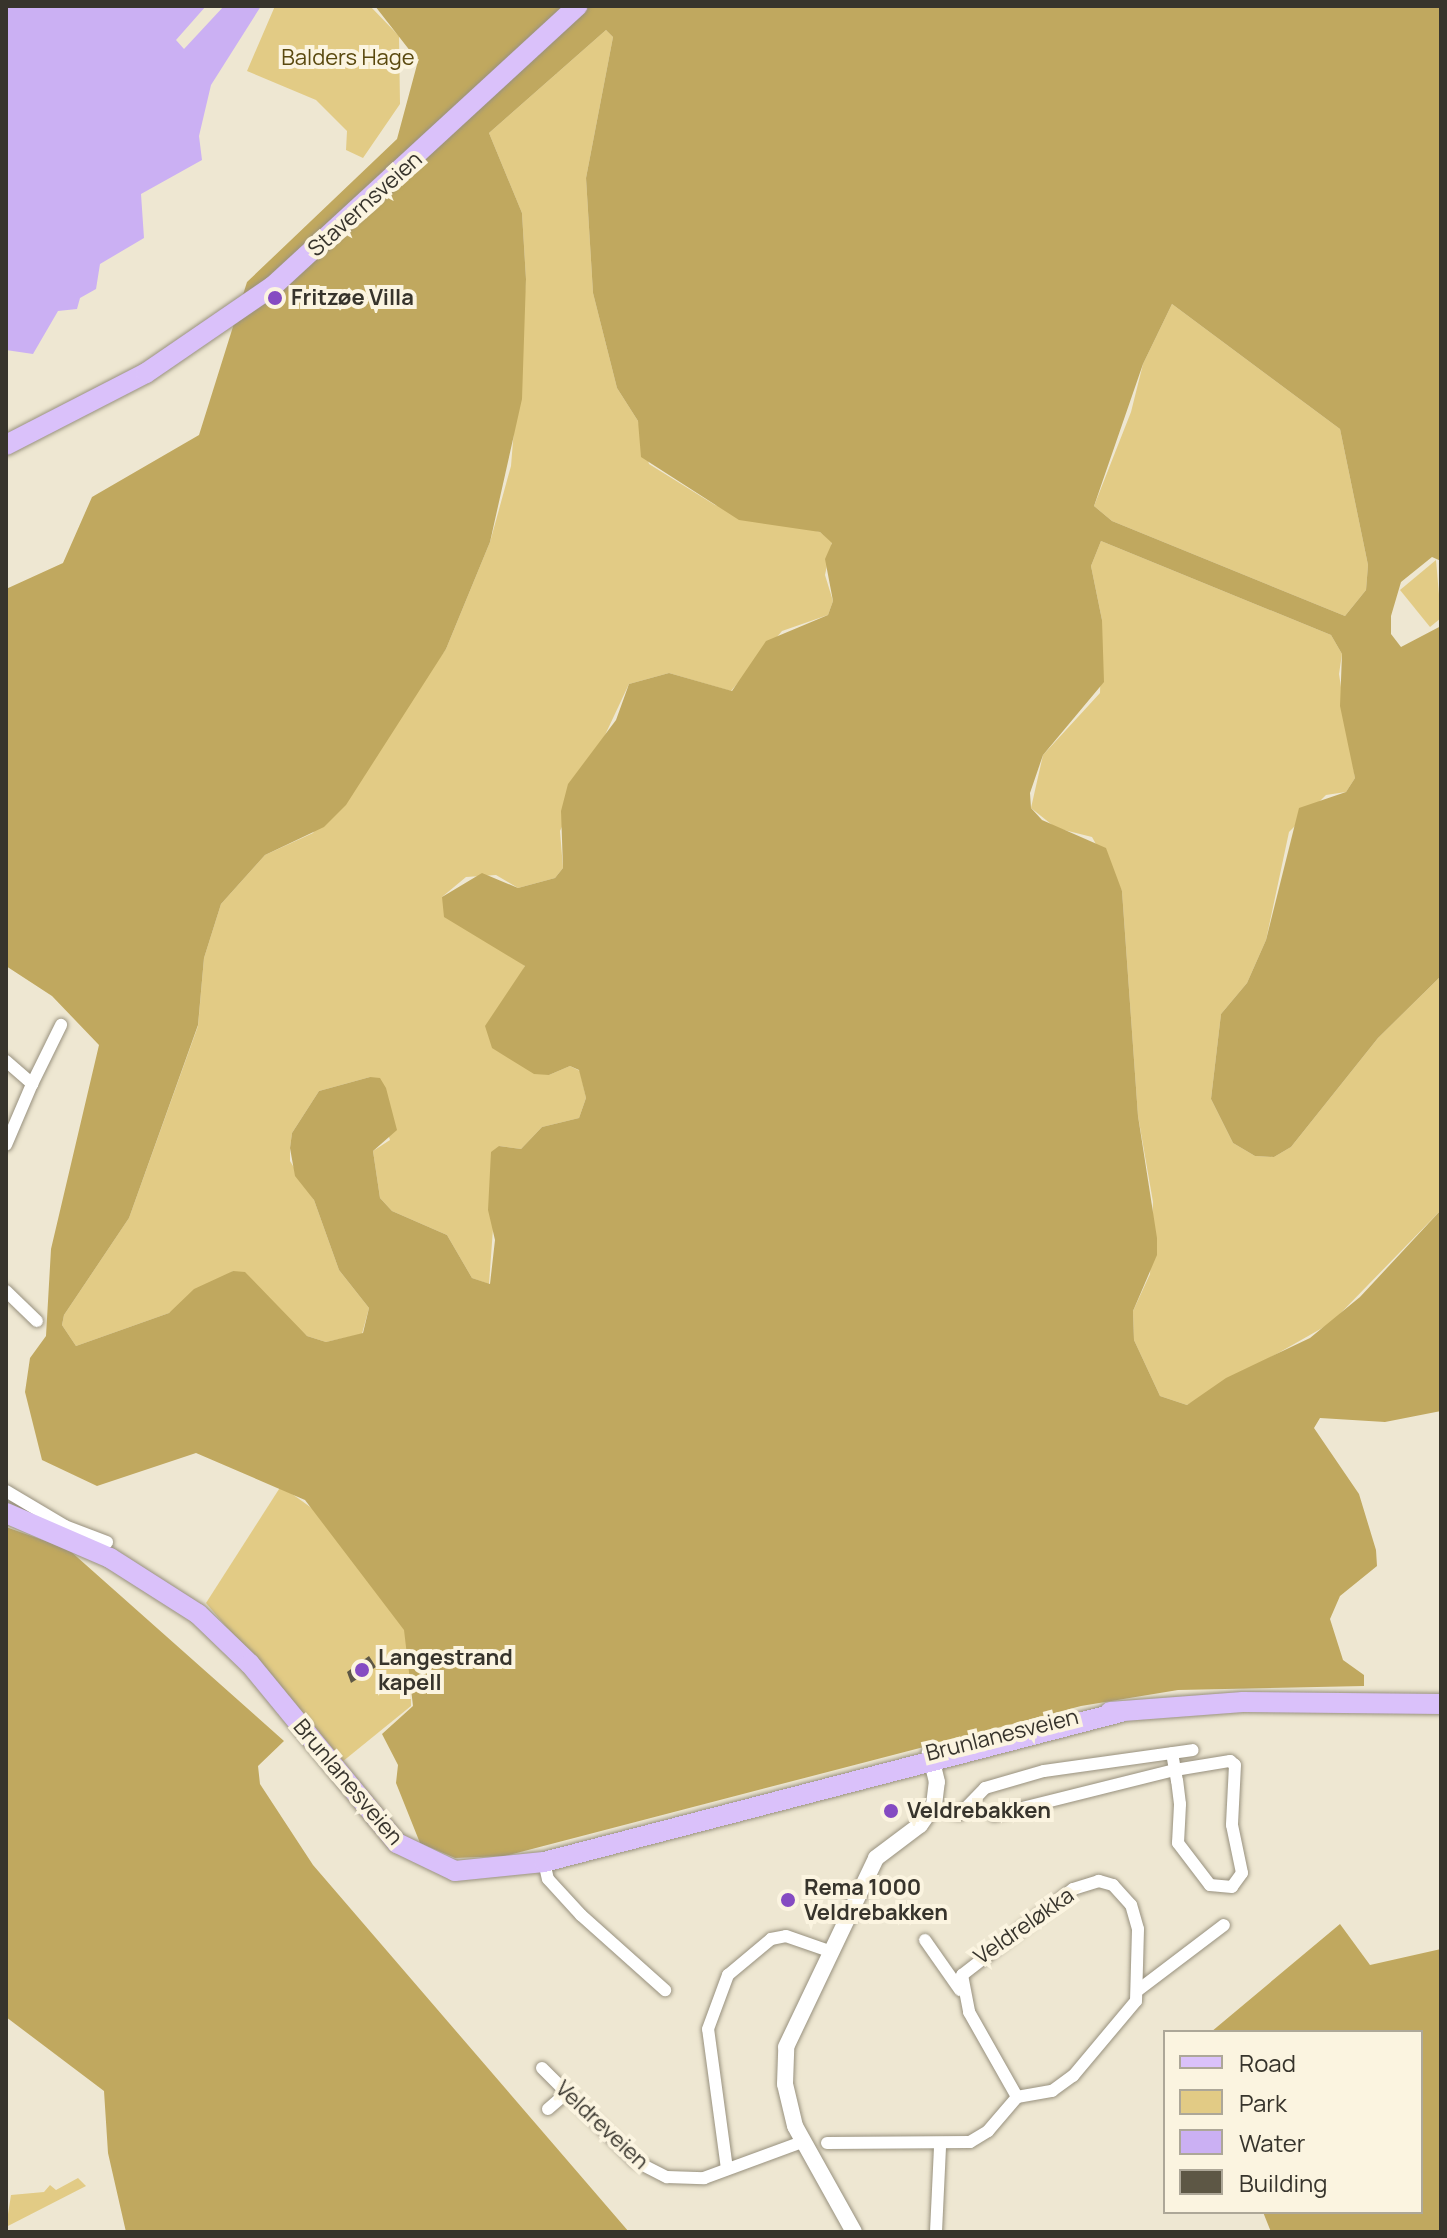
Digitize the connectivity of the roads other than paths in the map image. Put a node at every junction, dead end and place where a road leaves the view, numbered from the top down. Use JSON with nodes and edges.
{"nodes":[{"id":1,"x":578,"y":6,"type":"edge"},
{"id":2,"x":6,"y":445,"type":"edge"},
{"id":3,"x":61,"y":1025,"type":"dead end"},
{"id":4,"x":6,"y":1061,"type":"edge"},
{"id":5,"x":32,"y":1084,"type":"junction"},
{"id":6,"x":6,"y":1145,"type":"edge"},
{"id":7,"x":6,"y":1291,"type":"edge"},
{"id":8,"x":37,"y":1321,"type":"dead end"},
{"id":9,"x":6,"y":1491,"type":"edge"},
{"id":10,"x":6,"y":1513,"type":"edge"},
{"id":11,"x":107,"y":1542,"type":"dead end"},
{"id":12,"x":1441,"y":1704,"type":"edge"},
{"id":13,"x":1193,"y":1750,"type":"dead end"},
{"id":14,"x":1172,"y":1753,"type":"junction"},
{"id":15,"x":931,"y":1758,"type":"junction"},
{"id":16,"x":1175,"y":1770,"type":"junction"},
{"id":17,"x":932,"y":1808,"type":"junction"},
{"id":18,"x":994,"y":1815,"type":"dead end"},
{"id":19,"x":544,"y":1862,"type":"junction"},
{"id":20,"x":1224,"y":1925,"type":"dead end"},
{"id":21,"x":925,"y":1940,"type":"dead end"},
{"id":22,"x":829,"y":1951,"type":"junction"},
{"id":23,"x":665,"y":1990,"type":"dead end"},
{"id":24,"x":960,"y":1990,"type":"junction"},
{"id":25,"x":1137,"y":1991,"type":"junction"},
{"id":26,"x":542,"y":2068,"type":"dead end"},
{"id":27,"x":565,"y":2094,"type":"junction"},
{"id":28,"x":1017,"y":2097,"type":"junction"},
{"id":29,"x":548,"y":2109,"type":"dead end"},
{"id":30,"x":802,"y":2142,"type":"junction"},
{"id":31,"x":827,"y":2143,"type":"dead end"},
{"id":32,"x":940,"y":2147,"type":"junction"},
{"id":33,"x":727,"y":2169,"type":"junction"},
{"id":34,"x":854,"y":2232,"type":"edge"},
{"id":35,"x":936,"y":2232,"type":"edge"}],
"edges":[{"from":1,"to":2,"type":"main road","name":"Stavernsveien"},
{"from":3,"to":5,"type":"street"},
{"from":4,"to":5,"type":"street"},
{"from":5,"to":6,"type":"street"},
{"from":7,"to":8,"type":"street"},
{"from":9,"to":11,"type":"street"},
{"from":10,"to":19,"type":"main road","name":"Brunlanesveien"},
{"from":12,"to":15,"type":"main road","name":"Brunlanesveien"},
{"from":13,"to":14,"type":"street"},
{"from":14,"to":16,"type":"street"},
{"from":14,"to":17,"type":"street"},
{"from":15,"to":17,"type":"street"},
{"from":15,"to":19,"type":"main road","name":"Brunlanesveien"},
{"from":16,"to":16,"type":"street"},
{"from":16,"to":18,"type":"street"},
{"from":17,"to":22,"type":"street"},
{"from":19,"to":23,"type":"street"},
{"from":20,"to":25,"type":"street","name":"Veldreløkka"},
{"from":21,"to":24,"type":"street"},
{"from":22,"to":30,"type":"street"},
{"from":22,"to":33,"type":"street"},
{"from":24,"to":25,"type":"street","name":"Veldreløkka"},
{"from":24,"to":28,"type":"street","name":"Veldreløkka"},
{"from":25,"to":28,"type":"street","name":"Veldreløkka"},
{"from":26,"to":27,"type":"street","name":"Veldreveien"},
{"from":27,"to":29,"type":"street"},
{"from":27,"to":33,"type":"street","name":"Veldreveien"},
{"from":28,"to":32,"type":"street"},
{"from":30,"to":33,"type":"street","name":"Veldreveien"},
{"from":30,"to":34,"type":"street"},
{"from":31,"to":32,"type":"street"},
{"from":32,"to":35,"type":"street"}]}
